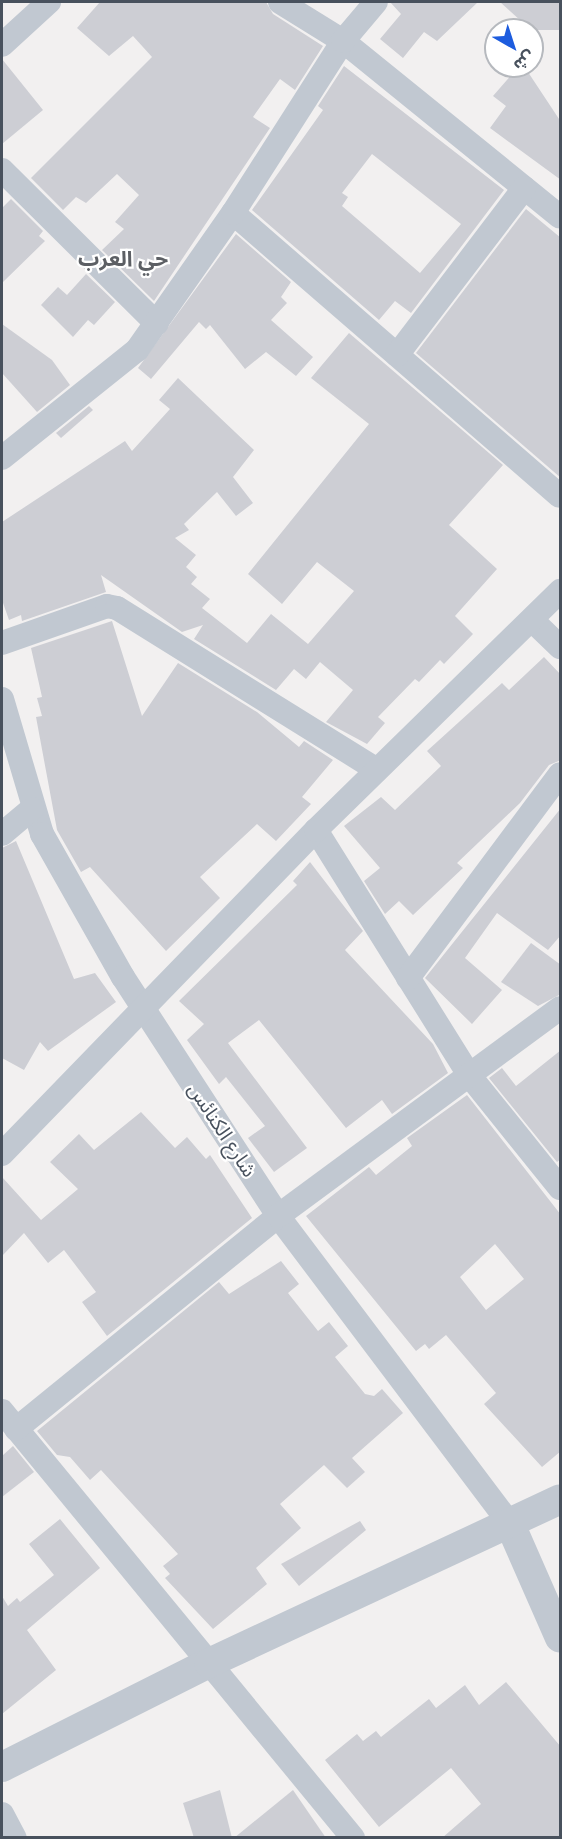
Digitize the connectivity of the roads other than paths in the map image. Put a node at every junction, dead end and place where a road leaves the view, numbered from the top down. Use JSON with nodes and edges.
{"nodes":[{"id":1,"x":49,"y":2,"type":"edge"},
{"id":2,"x":280,"y":2,"type":"edge"},
{"id":3,"x":376,"y":2,"type":"edge"},
{"id":4,"x":343,"y":41,"type":"junction"},
{"id":5,"x":2,"y":45,"type":"edge"},
{"id":6,"x":2,"y":170,"type":"edge"},
{"id":7,"x":524,"y":188,"type":"junction"},
{"id":8,"x":233,"y":213,"type":"junction"},
{"id":9,"x":561,"y":217,"type":"edge"},
{"id":10,"x":158,"y":324,"type":"junction"},
{"id":11,"x":397,"y":355,"type":"junction"},
{"id":12,"x":2,"y":458,"type":"edge"},
{"id":13,"x":561,"y":496,"type":"edge"},
{"id":14,"x":561,"y":591,"type":"edge"},
{"id":15,"x":532,"y":620,"type":"junction"},
{"id":16,"x":2,"y":643,"type":"edge"},
{"id":17,"x":561,"y":646,"type":"edge"},
{"id":18,"x":2,"y":699,"type":"edge"},
{"id":19,"x":377,"y":770,"type":"junction"},
{"id":20,"x":561,"y":774,"type":"edge"},
{"id":21,"x":32,"y":809,"type":"junction"},
{"id":22,"x":316,"y":830,"type":"junction"},
{"id":23,"x":2,"y":834,"type":"edge"},
{"id":24,"x":408,"y":978,"type":"junction"},
{"id":25,"x":561,"y":1008,"type":"edge"},
{"id":26,"x":142,"y":1009,"type":"junction"},
{"id":27,"x":469,"y":1075,"type":"junction"},
{"id":28,"x":2,"y":1154,"type":"edge"},
{"id":29,"x":561,"y":1188,"type":"edge"},
{"id":30,"x":278,"y":1216,"type":"junction"},
{"id":31,"x":9,"y":1420,"type":"edge"},
{"id":32,"x":561,"y":1499,"type":"edge"},
{"id":33,"x":510,"y":1524,"type":"junction"},
{"id":34,"x":561,"y":1638,"type":"edge"},
{"id":35,"x":209,"y":1663,"type":"junction"},
{"id":36,"x":2,"y":1767,"type":"edge"},
{"id":37,"x":2,"y":1814,"type":"edge"},
{"id":38,"x":15,"y":1838,"type":"edge"},
{"id":39,"x":353,"y":1838,"type":"edge"}],
"edges":[{"from":1,"to":5,"type":"street"},
{"from":2,"to":4,"type":"street"},
{"from":3,"to":4,"type":"street"},
{"from":4,"to":7,"type":"street"},
{"from":4,"to":8,"type":"street"},
{"from":6,"to":10,"type":"street"},
{"from":7,"to":9,"type":"street"},
{"from":7,"to":11,"type":"street"},
{"from":8,"to":10,"type":"street"},
{"from":8,"to":11,"type":"street"},
{"from":10,"to":12,"type":"street"},
{"from":11,"to":13,"type":"street"},
{"from":14,"to":15,"type":"street"},
{"from":15,"to":17,"type":"street"},
{"from":15,"to":19,"type":"street"},
{"from":16,"to":19,"type":"street"},
{"from":18,"to":21,"type":"street","name":"شارع الكنائس"},
{"from":19,"to":22,"type":"street"},
{"from":20,"to":24,"type":"street"},
{"from":21,"to":23,"type":"street"},
{"from":21,"to":26,"type":"street","name":"شارع الكنائس"},
{"from":22,"to":24,"type":"street"},
{"from":22,"to":26,"type":"street"},
{"from":24,"to":27,"type":"street"},
{"from":25,"to":27,"type":"street"},
{"from":26,"to":28,"type":"street"},
{"from":26,"to":30,"type":"street","name":"شارع الكنائس"},
{"from":27,"to":29,"type":"street"},
{"from":27,"to":30,"type":"street"},
{"from":30,"to":31,"type":"street"},
{"from":30,"to":33,"type":"street","name":"شارع الكنائس"},
{"from":31,"to":35,"type":"street"},
{"from":32,"to":33,"type":"street"},
{"from":33,"to":34,"type":"street"},
{"from":33,"to":35,"type":"street"},
{"from":35,"to":36,"type":"street"},
{"from":35,"to":39,"type":"street"},
{"from":37,"to":38,"type":"street"}]}
